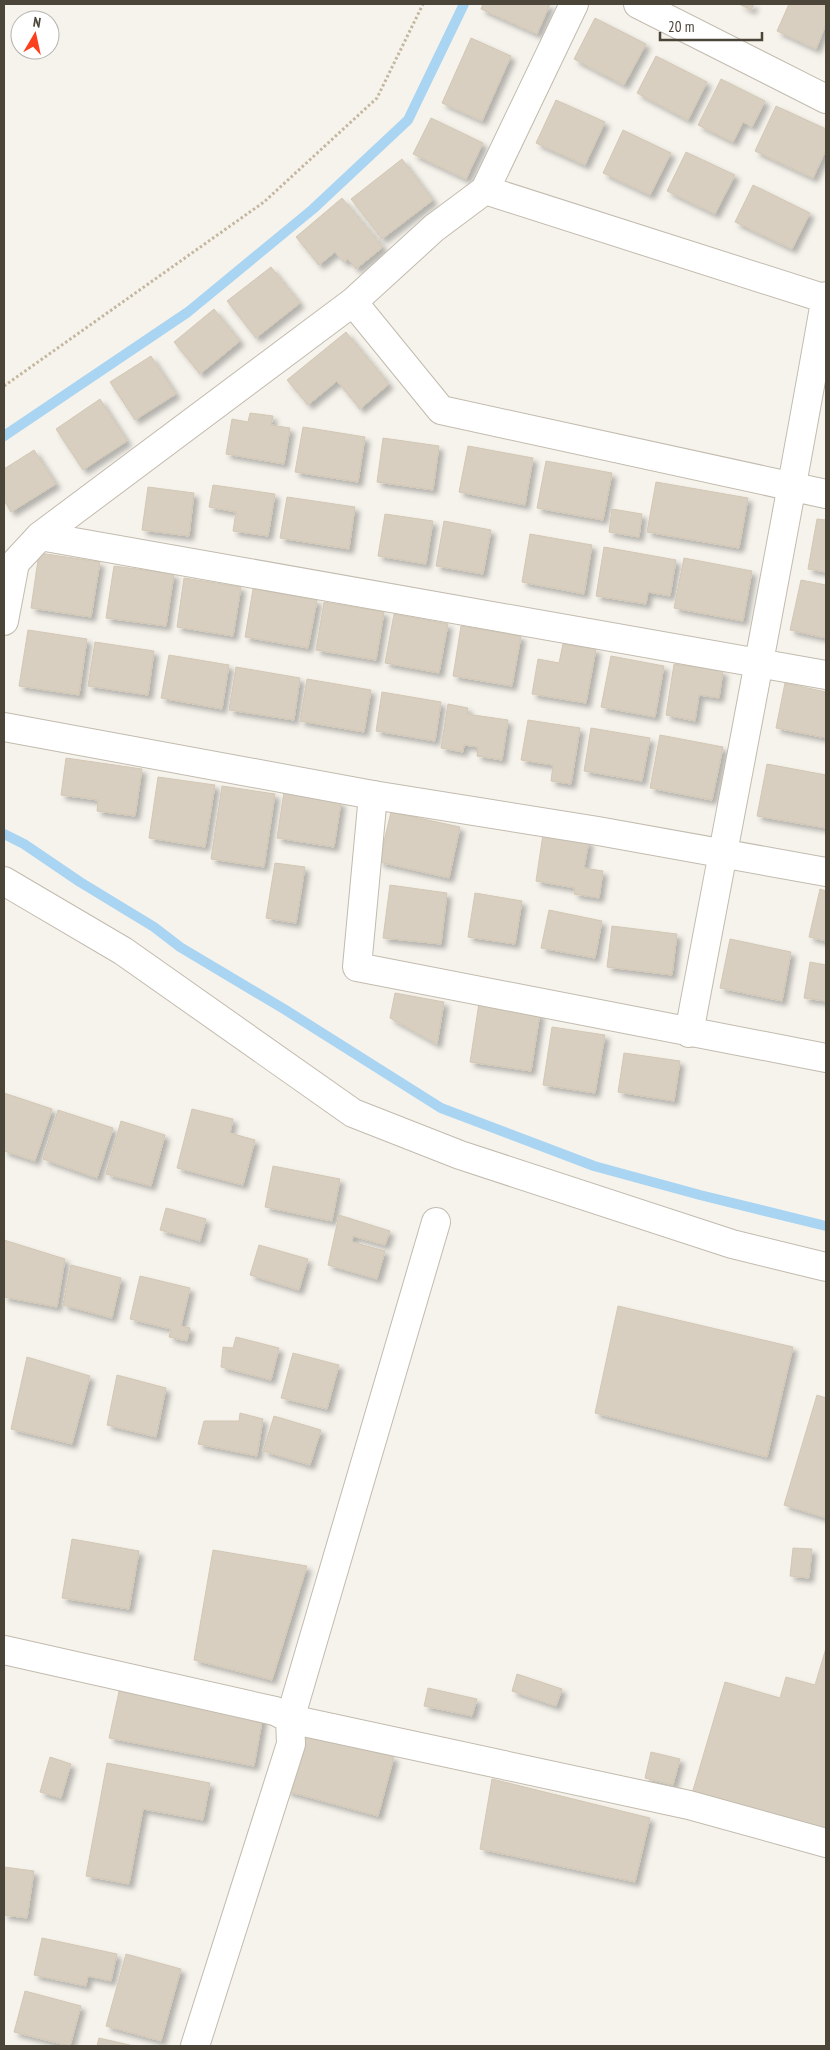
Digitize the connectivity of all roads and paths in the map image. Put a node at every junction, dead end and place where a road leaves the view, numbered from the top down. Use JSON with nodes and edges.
{"nodes":[{"id":1,"x":423,"y":4,"type":"edge"},
{"id":2,"x":574,"y":4,"type":"edge"},
{"id":3,"x":638,"y":4,"type":"edge"},
{"id":4,"x":826,"y":99,"type":"edge"},
{"id":5,"x":485,"y":190,"type":"junction"},
{"id":6,"x":826,"y":298,"type":"edge"},
{"id":7,"x":353,"y":302,"type":"junction"},
{"id":8,"x":4,"y":386,"type":"edge"},
{"id":9,"x":793,"y":488,"type":"junction"},
{"id":10,"x":826,"y":494,"type":"edge"},
{"id":11,"x":40,"y":536,"type":"junction"},
{"id":12,"x":4,"y":621,"type":"edge"},
{"id":13,"x":758,"y":662,"type":"junction"},
{"id":14,"x":826,"y":675,"type":"edge"},
{"id":15,"x":4,"y":727,"type":"edge"},
{"id":16,"x":373,"y":795,"type":"junction"},
{"id":17,"x":723,"y":854,"type":"junction"},
{"id":18,"x":826,"y":872,"type":"edge"},
{"id":19,"x":4,"y":881,"type":"edge"},
{"id":20,"x":688,"y":1033,"type":"junction"},
{"id":21,"x":826,"y":1058,"type":"edge"},
{"id":22,"x":436,"y":1222,"type":"dead end"},
{"id":23,"x":826,"y":1267,"type":"edge"},
{"id":24,"x":4,"y":1650,"type":"edge"},
{"id":25,"x":290,"y":1719,"type":"junction"},
{"id":26,"x":826,"y":1843,"type":"edge"},
{"id":27,"x":195,"y":2046,"type":"edge"}],
"edges":[{"from":1,"to":8,"type":"path"},
{"from":2,"to":5,"type":"street"},
{"from":3,"to":4,"type":"street"},
{"from":5,"to":6,"type":"street"},
{"from":5,"to":7,"type":"street"},
{"from":6,"to":9,"type":"street"},
{"from":7,"to":9,"type":"street"},
{"from":7,"to":11,"type":"street"},
{"from":9,"to":10,"type":"street"},
{"from":9,"to":13,"type":"street"},
{"from":11,"to":12,"type":"street"},
{"from":11,"to":13,"type":"street"},
{"from":13,"to":14,"type":"street"},
{"from":13,"to":17,"type":"street"},
{"from":15,"to":16,"type":"street"},
{"from":16,"to":17,"type":"street"},
{"from":16,"to":20,"type":"street"},
{"from":17,"to":18,"type":"street"},
{"from":17,"to":20,"type":"street"},
{"from":19,"to":23,"type":"street"},
{"from":20,"to":21,"type":"street"},
{"from":22,"to":25,"type":"street"},
{"from":24,"to":25,"type":"street"},
{"from":25,"to":26,"type":"street"},
{"from":25,"to":27,"type":"street"}]}
